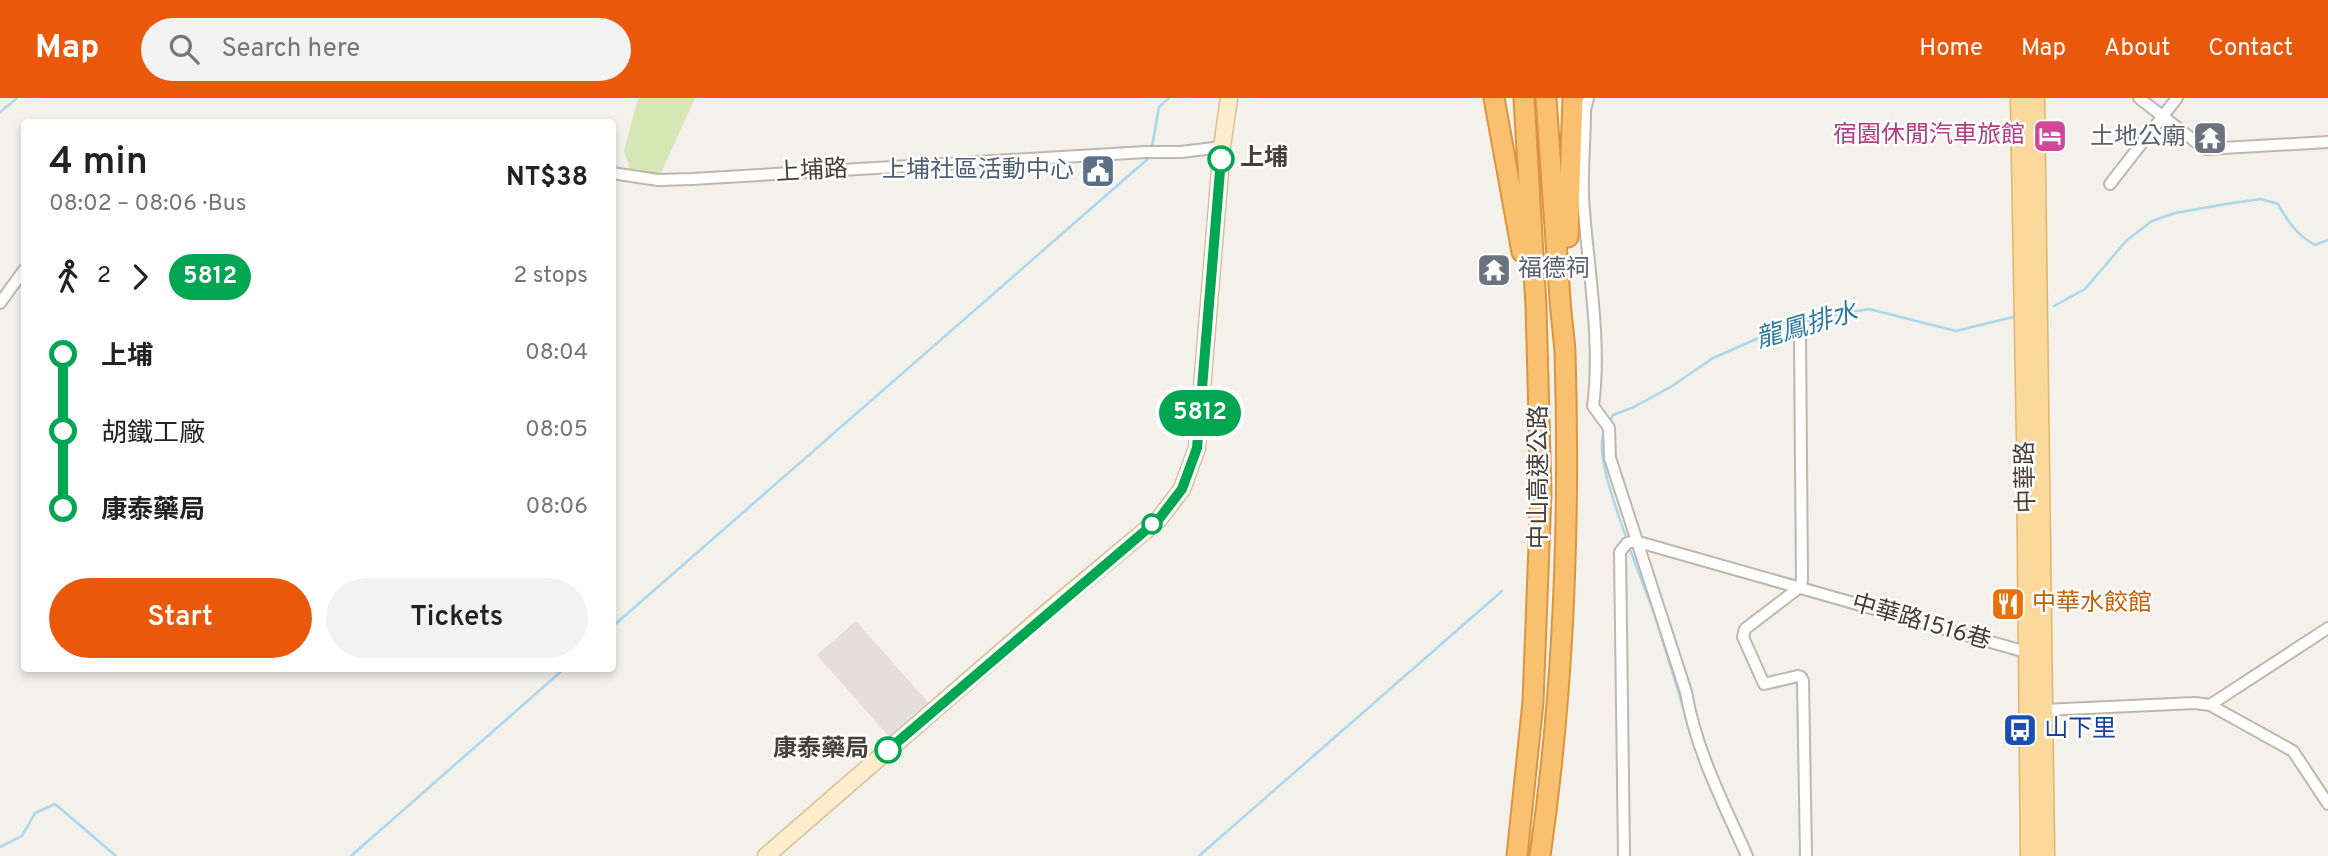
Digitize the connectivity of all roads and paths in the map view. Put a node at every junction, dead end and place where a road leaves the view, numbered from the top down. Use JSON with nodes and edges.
{"nodes":[{"id":1,"x":1229,"y":98,"type":"edge"},
{"id":2,"x":1524,"y":98,"type":"edge"},
{"id":3,"x":1546,"y":98,"type":"edge"},
{"id":4,"x":1574,"y":98,"type":"edge"},
{"id":5,"x":1588,"y":98,"type":"edge"},
{"id":6,"x":2020,"y":98,"type":"edge"},
{"id":7,"x":2035,"y":98,"type":"edge"},
{"id":8,"x":2139,"y":98,"type":"edge"},
{"id":9,"x":2176,"y":98,"type":"edge"},
{"id":10,"x":1494,"y":102,"type":"edge"},
{"id":11,"x":2162,"y":116,"type":"junction"},
{"id":12,"x":2328,"y":142,"type":"edge"},
{"id":13,"x":1222,"y":147,"type":"junction"},
{"id":14,"x":616,"y":174,"type":"edge"},
{"id":15,"x":2110,"y":184,"type":"dead end"},
{"id":16,"x":21,"y":274,"type":"edge"},
{"id":17,"x":0,"y":303,"type":"edge"},
{"id":18,"x":1800,"y":335,"type":"dead end"},
{"id":19,"x":1536,"y":338,"type":"junction"},
{"id":20,"x":1564,"y":350,"type":"junction"},
{"id":21,"x":1635,"y":541,"type":"junction"},
{"id":22,"x":1800,"y":587,"type":"junction"},
{"id":23,"x":2328,"y":628,"type":"edge"},
{"id":24,"x":2035,"y":655,"type":"junction"},
{"id":25,"x":2210,"y":705,"type":"junction"},
{"id":26,"x":2036,"y":711,"type":"junction"},
{"id":27,"x":2328,"y":804,"type":"edge"},
{"id":28,"x":766,"y":856,"type":"edge"},
{"id":29,"x":1517,"y":856,"type":"edge"},
{"id":30,"x":1540,"y":856,"type":"edge"},
{"id":31,"x":1623,"y":856,"type":"edge"},
{"id":32,"x":1747,"y":856,"type":"edge"},
{"id":33,"x":1806,"y":856,"type":"edge"},
{"id":34,"x":2030,"y":856,"type":"edge"},
{"id":35,"x":2045,"y":856,"type":"edge"}],
"edges":[{"from":1,"to":13,"type":"street"},
{"from":2,"to":19,"type":"highway","name":"中山高速公路"},
{"from":3,"to":20,"type":"highway","name":"中山高速公路"},
{"from":4,"to":20,"type":"highway"},
{"from":5,"to":21,"type":"street"},
{"from":6,"to":24,"type":"main road","name":"中華路"},
{"from":7,"to":24,"type":"main road","name":"中華路"},
{"from":8,"to":11,"type":"street"},
{"from":9,"to":11,"type":"street"},
{"from":10,"to":19,"type":"highway"},
{"from":11,"to":12,"type":"street"},
{"from":11,"to":15,"type":"street"},
{"from":13,"to":14,"type":"street","name":"上埔路"},
{"from":13,"to":28,"type":"street"},
{"from":16,"to":17,"type":"street"},
{"from":18,"to":22,"type":"street"},
{"from":19,"to":29,"type":"highway","name":"中山高速公路"},
{"from":20,"to":30,"type":"highway","name":"中山高速公路"},
{"from":21,"to":22,"type":"street","name":"中華路1516巷"},
{"from":21,"to":31,"type":"street"},
{"from":21,"to":32,"type":"street"},
{"from":22,"to":24,"type":"street","name":"中華路1516巷"},
{"from":22,"to":33,"type":"street"},
{"from":23,"to":25,"type":"street"},
{"from":24,"to":26,"type":"main road","name":"中華路"},
{"from":25,"to":26,"type":"street"},
{"from":25,"to":27,"type":"street"},
{"from":26,"to":34,"type":"main road","name":"中華路"},
{"from":26,"to":35,"type":"main road","name":"中華路"}]}
